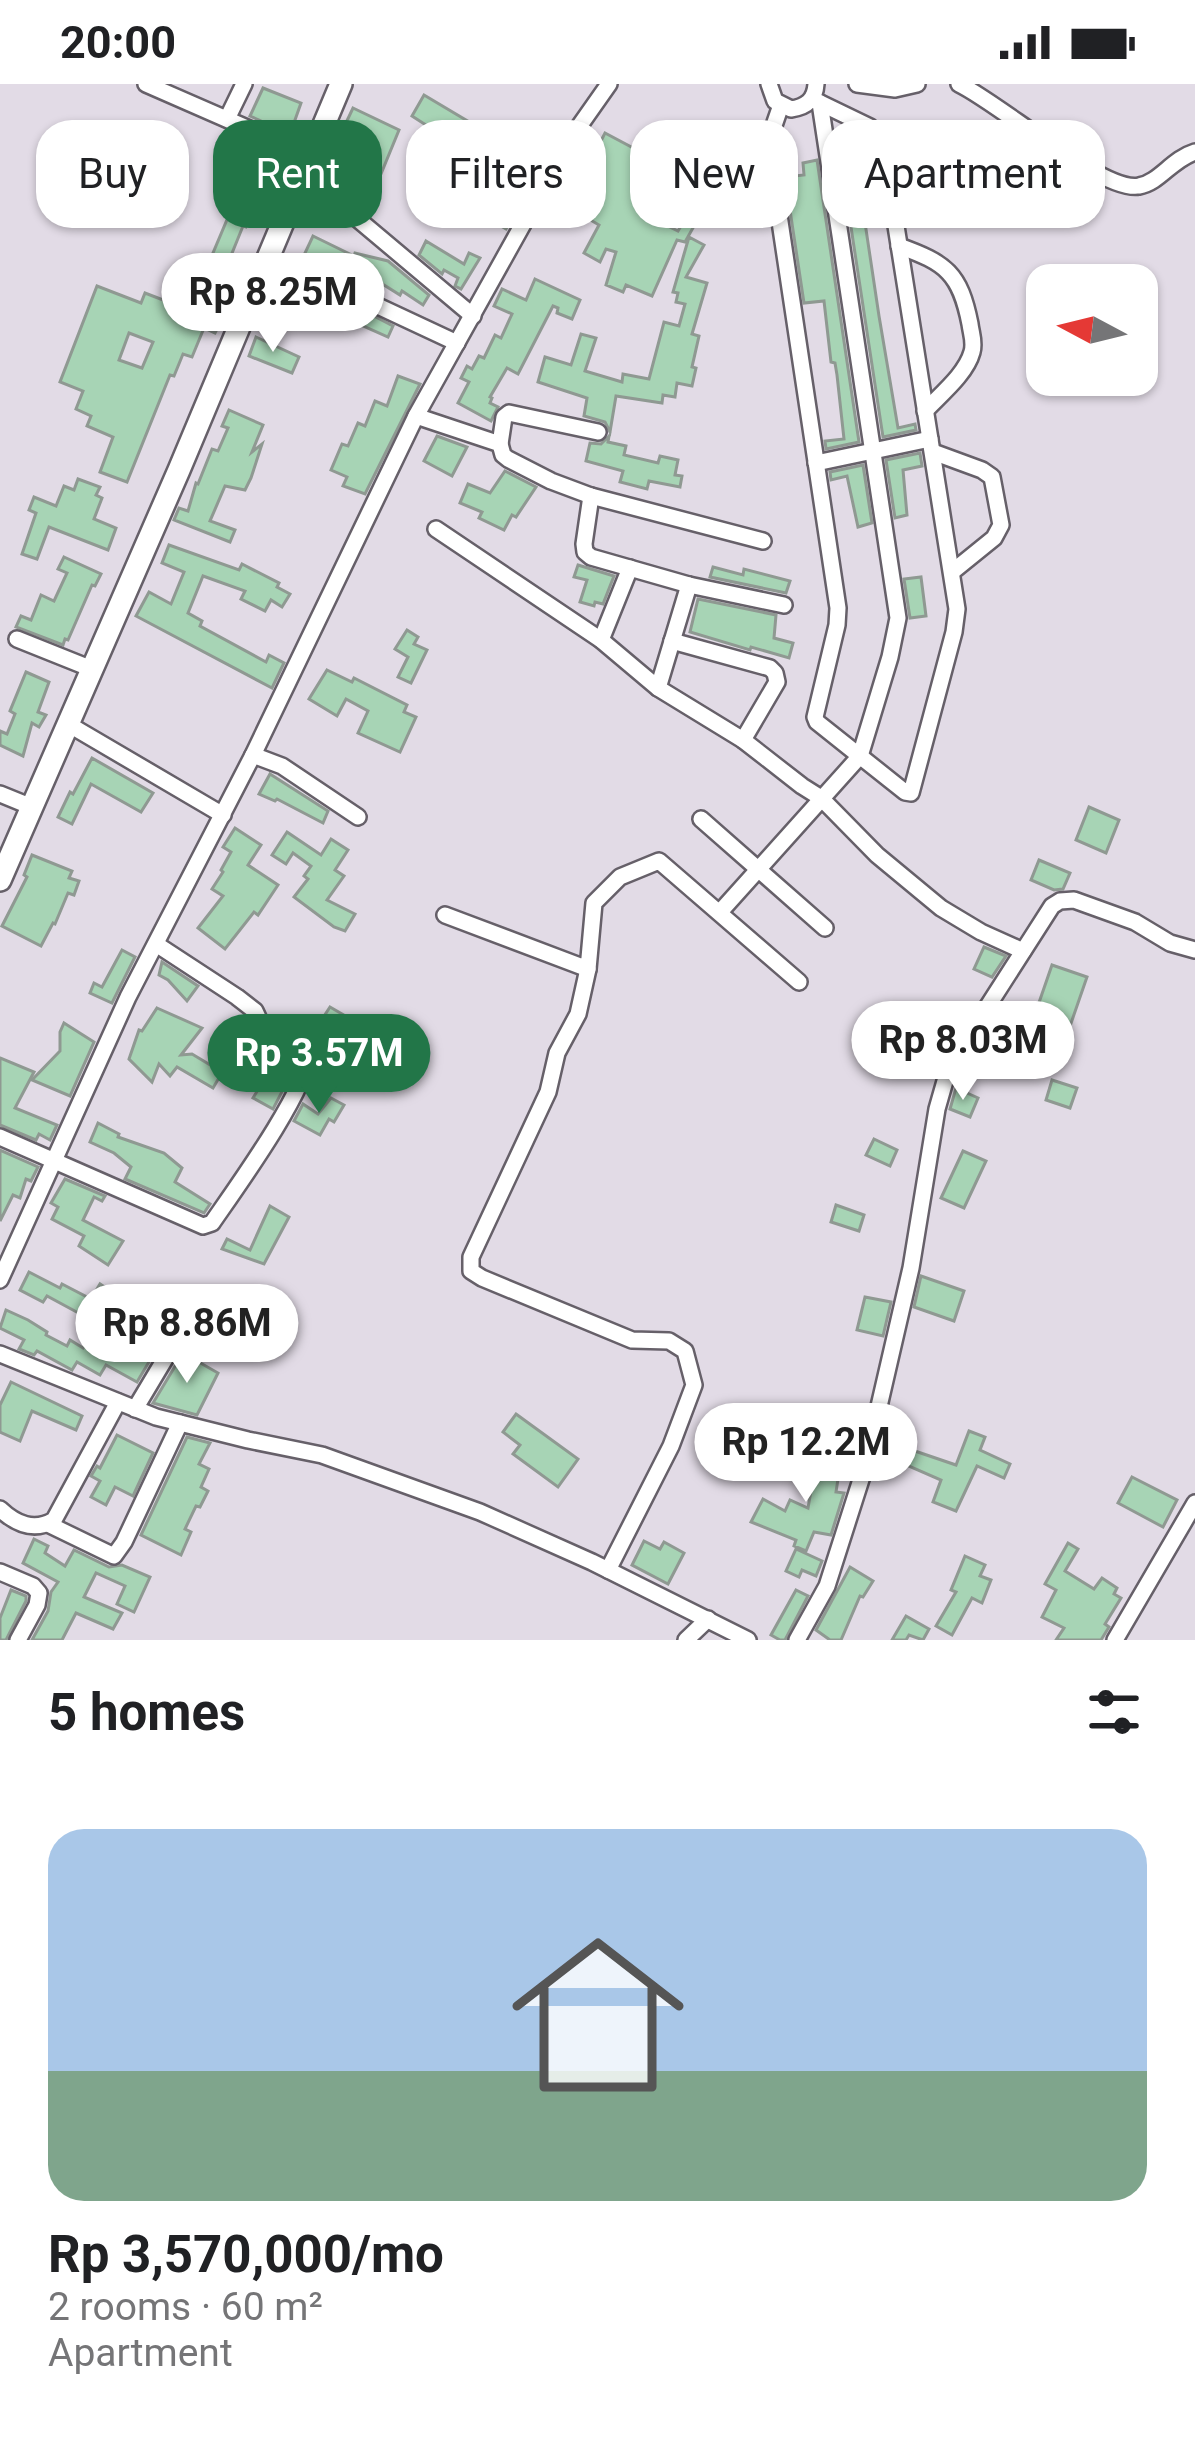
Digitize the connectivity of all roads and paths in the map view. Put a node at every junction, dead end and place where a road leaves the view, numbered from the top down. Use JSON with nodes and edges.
{"nodes":[{"id":1,"x":146,"y":84,"type":"edge"},
{"id":2,"x":244,"y":84,"type":"edge"},
{"id":3,"x":341,"y":84,"type":"edge"},
{"id":4,"x":609,"y":84,"type":"edge"},
{"id":5,"x":769,"y":84,"type":"edge"},
{"id":6,"x":857,"y":84,"type":"edge"},
{"id":7,"x":916,"y":84,"type":"edge"},
{"id":8,"x":959,"y":84,"type":"edge"},
{"id":9,"x":816,"y":95,"type":"edge"},
{"id":10,"x":781,"y":105,"type":"junction"},
{"id":11,"x":227,"y":119,"type":"joint"},
{"id":12,"x":326,"y":120,"type":"edge"},
{"id":13,"x":1195,"y":152,"type":"edge"},
{"id":14,"x":280,"y":228,"type":"edge"},
{"id":15,"x":376,"y":228,"type":"edge"},
{"id":16,"x":899,"y":246,"type":"junction"},
{"id":17,"x":365,"y":299,"type":"dead end"},
{"id":18,"x":472,"y":316,"type":"junction"},
{"id":19,"x":458,"y":343,"type":"junction"},
{"id":20,"x":925,"y":411,"type":"junction"},
{"id":21,"x":416,"y":416,"type":"junction"},
{"id":22,"x":598,"y":432,"type":"dead end"},
{"id":23,"x":500,"y":444,"type":"junction"},
{"id":24,"x":931,"y":446,"type":"junction"},
{"id":25,"x":874,"y":451,"type":"junction"},
{"id":26,"x":817,"y":463,"type":"junction"},
{"id":27,"x":591,"y":496,"type":"junction"},
{"id":28,"x":436,"y":529,"type":"dead end"},
{"id":29,"x":763,"y":541,"type":"dead end"},
{"id":30,"x":630,"y":568,"type":"junction"},
{"id":31,"x":952,"y":572,"type":"junction"},
{"id":32,"x":689,"y":585,"type":"junction"},
{"id":33,"x":784,"y":605,"type":"dead end"},
{"id":34,"x":17,"y":639,"type":"dead end"},
{"id":35,"x":602,"y":640,"type":"junction"},
{"id":36,"x":672,"y":641,"type":"junction"},
{"id":37,"x":92,"y":669,"type":"junction"},
{"id":38,"x":658,"y":688,"type":"junction"},
{"id":39,"x":68,"y":724,"type":"junction"},
{"id":40,"x":743,"y":740,"type":"junction"},
{"id":41,"x":253,"y":755,"type":"junction"},
{"id":42,"x":860,"y":756,"type":"junction"},
{"id":43,"x":0,"y":794,"type":"edge"},
{"id":44,"x":821,"y":797,"type":"junction"},
{"id":45,"x":32,"y":807,"type":"junction"},
{"id":46,"x":223,"y":815,"type":"junction"},
{"id":47,"x":358,"y":817,"type":"dead end"},
{"id":48,"x":700,"y":818,"type":"dead end"},
{"id":49,"x":758,"y":869,"type":"junction"},
{"id":50,"x":0,"y":880,"type":"edge"},
{"id":51,"x":720,"y":912,"type":"junction"},
{"id":52,"x":445,"y":915,"type":"dead end"},
{"id":53,"x":825,"y":928,"type":"dead end"},
{"id":54,"x":156,"y":944,"type":"junction"},
{"id":55,"x":1195,"y":950,"type":"edge"},
{"id":56,"x":1023,"y":951,"type":"junction"},
{"id":57,"x":589,"y":969,"type":"junction"},
{"id":58,"x":800,"y":982,"type":"dead end"},
{"id":59,"x":0,"y":1136,"type":"edge"},
{"id":60,"x":55,"y":1161,"type":"junction"},
{"id":61,"x":0,"y":1280,"type":"edge"},
{"id":62,"x":181,"y":1332,"type":"dead end"},
{"id":63,"x":0,"y":1354,"type":"edge"},
{"id":64,"x":118,"y":1402,"type":"junction"},
{"id":65,"x":135,"y":1409,"type":"junction"},
{"id":66,"x":180,"y":1424,"type":"junction"},
{"id":67,"x":1195,"y":1503,"type":"edge"},
{"id":68,"x":0,"y":1509,"type":"edge"},
{"id":69,"x":47,"y":1524,"type":"junction"},
{"id":70,"x":600,"y":1566,"type":"junction"},
{"id":71,"x":0,"y":1572,"type":"edge"},
{"id":72,"x":708,"y":1619,"type":"junction"},
{"id":73,"x":18,"y":1640,"type":"edge"},
{"id":74,"x":686,"y":1640,"type":"edge"},
{"id":75,"x":748,"y":1640,"type":"edge"},
{"id":76,"x":797,"y":1640,"type":"edge"},
{"id":77,"x":1115,"y":1640,"type":"edge"}],
"edges":[{"from":1,"to":11,"type":"street"},
{"from":2,"to":11,"type":"street"},
{"from":3,"to":12,"type":"main road"},
{"from":4,"to":18,"type":"street"},
{"from":5,"to":10,"type":"street"},
{"from":6,"to":7,"type":"street"},
{"from":8,"to":13,"type":"street"},
{"from":9,"to":10,"type":"street"},
{"from":9,"to":16,"type":"street"},
{"from":9,"to":25,"type":"street"},
{"from":10,"to":26,"type":"street"},
{"from":14,"to":37,"type":"main road"},
{"from":15,"to":18,"type":"street"},
{"from":16,"to":20,"type":"street"},
{"from":16,"to":20,"type":"street"},
{"from":17,"to":19,"type":"street"},
{"from":18,"to":19,"type":"street"},
{"from":19,"to":21,"type":"street"},
{"from":20,"to":24,"type":"street"},
{"from":21,"to":23,"type":"street"},
{"from":21,"to":41,"type":"street"},
{"from":22,"to":23,"type":"street"},
{"from":23,"to":27,"type":"street"},
{"from":24,"to":25,"type":"street"},
{"from":24,"to":31,"type":"street"},
{"from":24,"to":31,"type":"street"},
{"from":25,"to":26,"type":"street"},
{"from":25,"to":42,"type":"street"},
{"from":26,"to":42,"type":"street"},
{"from":27,"to":29,"type":"street"},
{"from":27,"to":30,"type":"street"},
{"from":28,"to":35,"type":"street"},
{"from":30,"to":32,"type":"street"},
{"from":30,"to":35,"type":"street"},
{"from":31,"to":42,"type":"street"},
{"from":32,"to":33,"type":"street"},
{"from":32,"to":36,"type":"street"},
{"from":34,"to":37,"type":"street"},
{"from":35,"to":38,"type":"street"},
{"from":36,"to":38,"type":"street"},
{"from":36,"to":40,"type":"street"},
{"from":37,"to":39,"type":"main road"},
{"from":38,"to":40,"type":"street"},
{"from":39,"to":45,"type":"main road"},
{"from":39,"to":46,"type":"street"},
{"from":40,"to":44,"type":"street"},
{"from":41,"to":46,"type":"street"},
{"from":41,"to":47,"type":"street"},
{"from":42,"to":44,"type":"street"},
{"from":43,"to":45,"type":"street"},
{"from":44,"to":49,"type":"street"},
{"from":44,"to":56,"type":"street"},
{"from":45,"to":50,"type":"main road"},
{"from":46,"to":54,"type":"street"},
{"from":48,"to":49,"type":"street"},
{"from":49,"to":51,"type":"street"},
{"from":49,"to":53,"type":"street"},
{"from":51,"to":57,"type":"street"},
{"from":51,"to":58,"type":"street"},
{"from":52,"to":57,"type":"street"},
{"from":54,"to":60,"type":"street"},
{"from":54,"to":60,"type":"street"},
{"from":55,"to":56,"type":"street"},
{"from":56,"to":76,"type":"street"},
{"from":57,"to":70,"type":"street"},
{"from":59,"to":60,"type":"street"},
{"from":60,"to":61,"type":"street"},
{"from":62,"to":65,"type":"street"},
{"from":63,"to":64,"type":"street"},
{"from":64,"to":65,"type":"street"},
{"from":64,"to":69,"type":"street"},
{"from":65,"to":66,"type":"street"},
{"from":66,"to":69,"type":"street"},
{"from":66,"to":70,"type":"street"},
{"from":67,"to":77,"type":"street"},
{"from":68,"to":69,"type":"street"},
{"from":70,"to":72,"type":"street"},
{"from":71,"to":73,"type":"street"},
{"from":72,"to":74,"type":"street"},
{"from":72,"to":75,"type":"street"}]}
